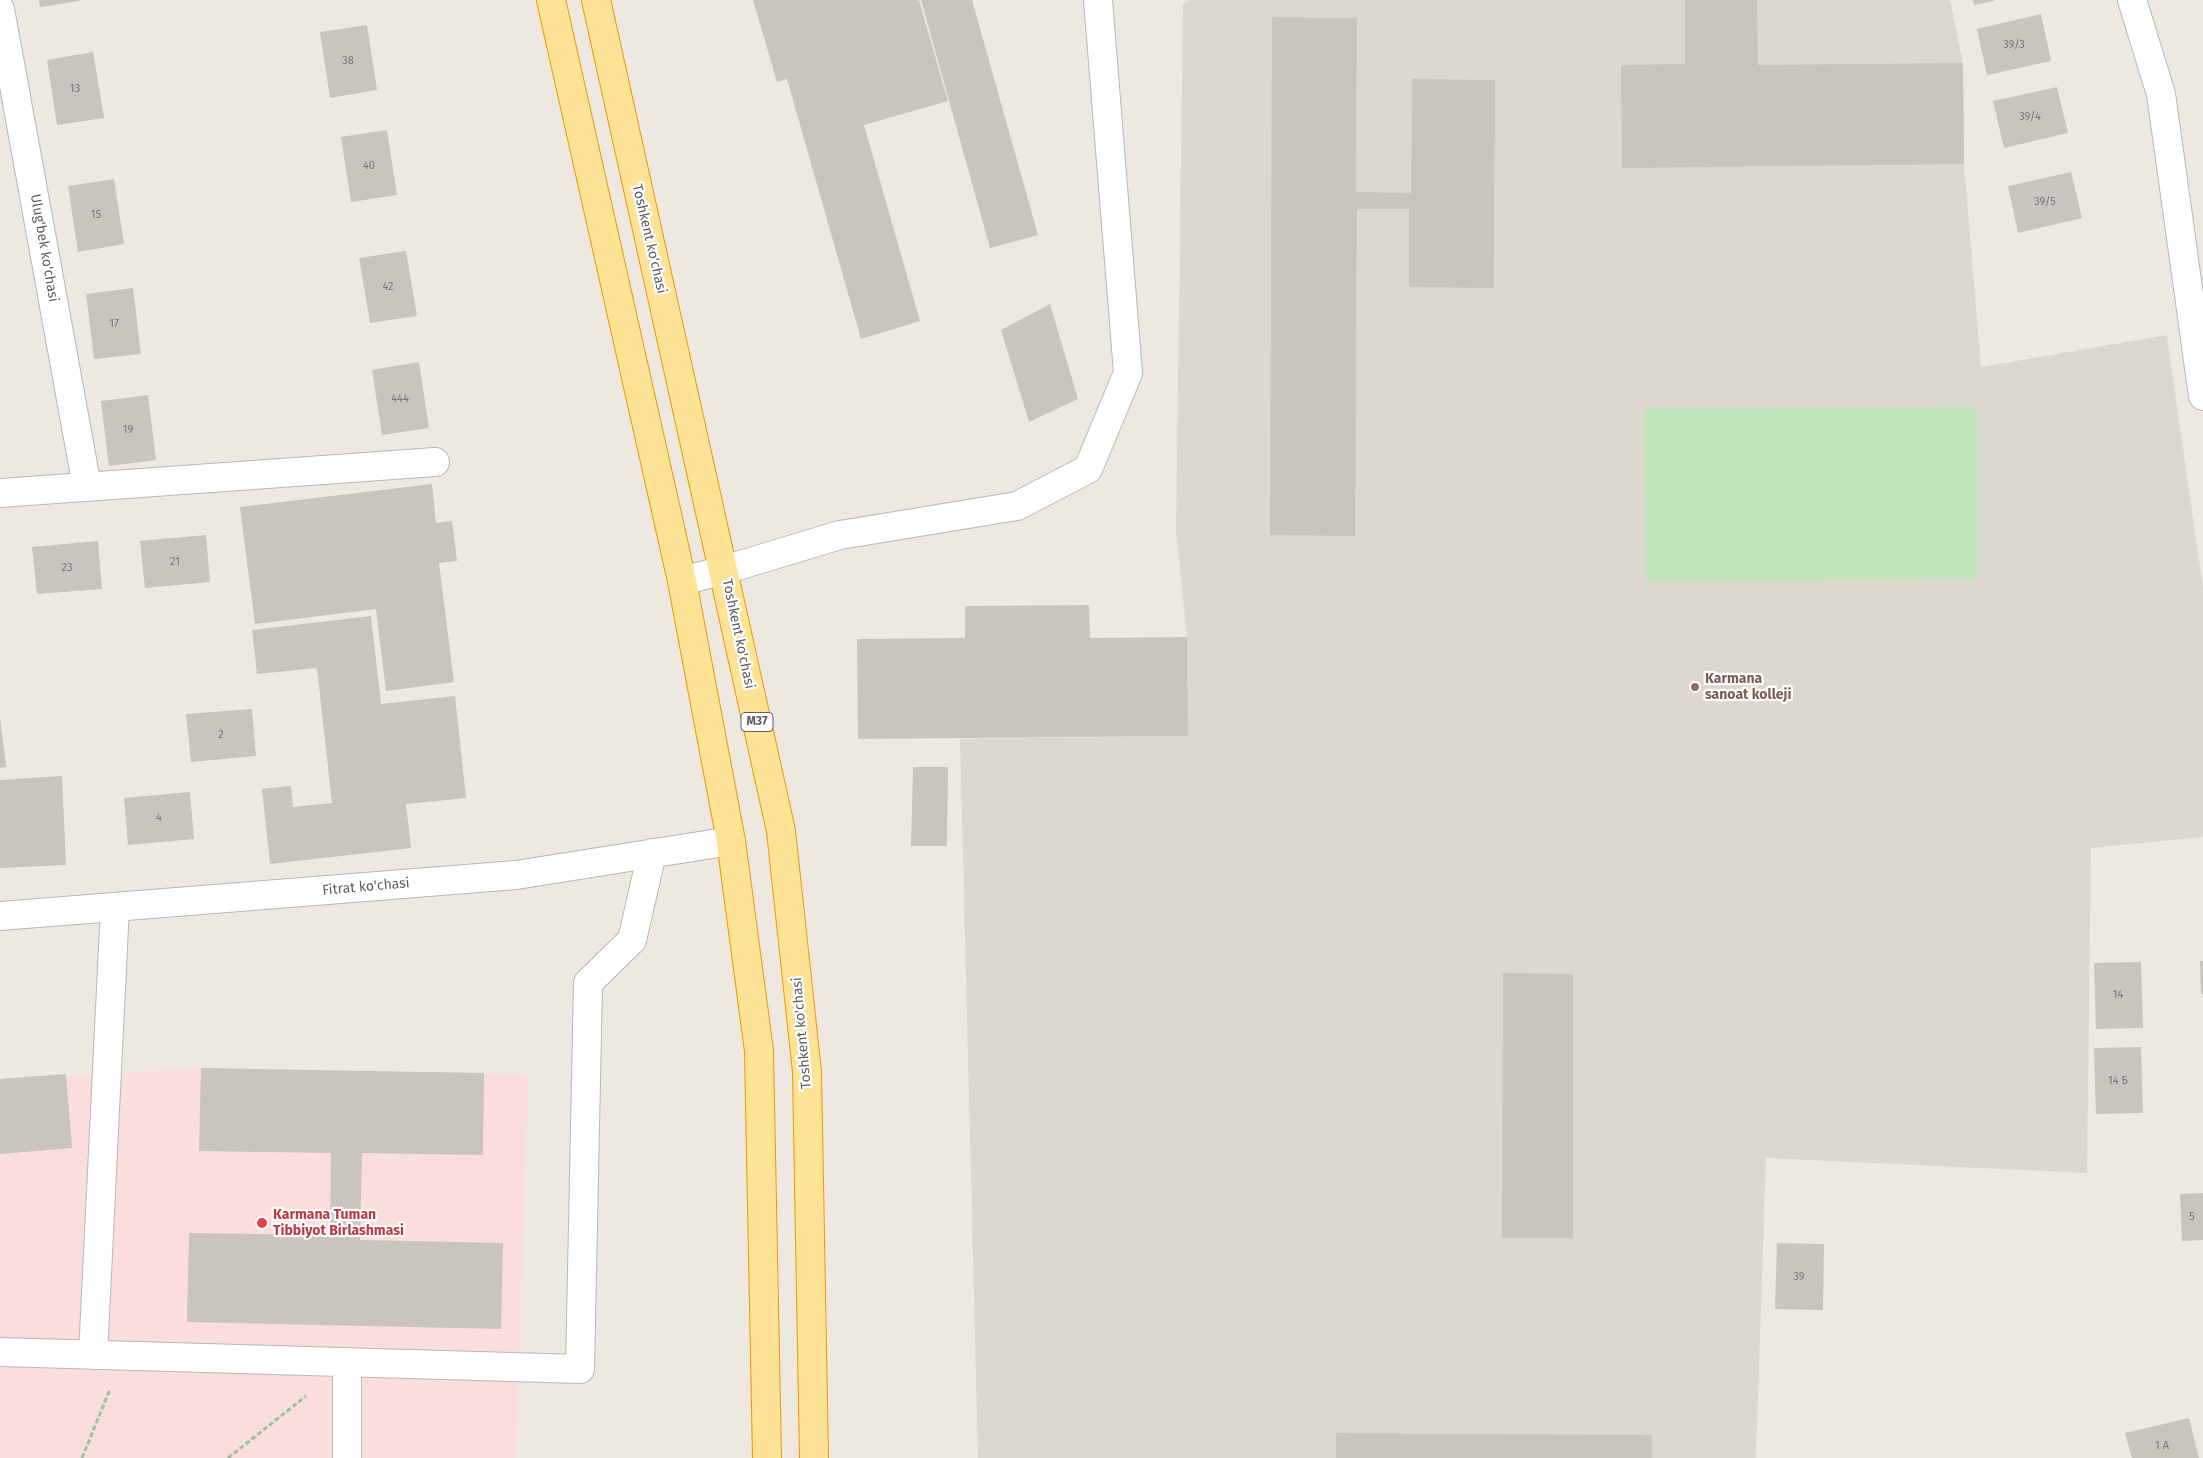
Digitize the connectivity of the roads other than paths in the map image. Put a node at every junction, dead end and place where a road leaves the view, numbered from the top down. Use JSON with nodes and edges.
{"nodes":[{"id":1,"x":551,"y":0,"type":"edge"},
{"id":2,"x":596,"y":0,"type":"edge"},
{"id":3,"x":1098,"y":0,"type":"edge"},
{"id":4,"x":2132,"y":0,"type":"edge"},
{"id":5,"x":0,"y":9,"type":"edge"},
{"id":6,"x":2203,"y":396,"type":"edge"},
{"id":7,"x":436,"y":462,"type":"dead end"},
{"id":8,"x":87,"y":487,"type":"junction"},
{"id":9,"x":0,"y":492,"type":"edge"},
{"id":10,"x":724,"y":570,"type":"junction"},
{"id":11,"x":682,"y":580,"type":"junction"},
{"id":12,"x":730,"y":841,"type":"junction"},
{"id":13,"x":652,"y":853,"type":"junction"},
{"id":14,"x":114,"y":907,"type":"junction"},
{"id":15,"x":0,"y":916,"type":"edge"},
{"id":16,"x":0,"y":1352,"type":"edge"},
{"id":17,"x":93,"y":1355,"type":"junction"},
{"id":18,"x":347,"y":1362,"type":"junction"},
{"id":19,"x":347,"y":1458,"type":"edge"},
{"id":20,"x":767,"y":1458,"type":"edge"},
{"id":21,"x":814,"y":1458,"type":"edge"}],
"edges":[{"from":1,"to":11,"type":"highway"},
{"from":2,"to":10,"type":"highway","name":"Toshkent ko'chasi","number":"M37"},
{"from":3,"to":10,"type":"street"},
{"from":4,"to":6,"type":"street"},
{"from":5,"to":8,"type":"street","name":"Ulug'bek ko'chasi"},
{"from":7,"to":8,"type":"street"},
{"from":8,"to":9,"type":"street"},
{"from":10,"to":11,"type":"street"},
{"from":10,"to":21,"type":"highway","name":"Toshkent ko'chasi","number":"M37"},
{"from":11,"to":12,"type":"highway"},
{"from":12,"to":13,"type":"street","name":"Fitrat ko'chasi"},
{"from":12,"to":20,"type":"highway"},
{"from":13,"to":14,"type":"street","name":"Fitrat ko'chasi"},
{"from":13,"to":18,"type":"street"},
{"from":14,"to":15,"type":"street","name":"Fitrat ko'chasi"},
{"from":14,"to":17,"type":"street"},
{"from":16,"to":17,"type":"street"},
{"from":17,"to":18,"type":"street"},
{"from":18,"to":19,"type":"street"}]}
